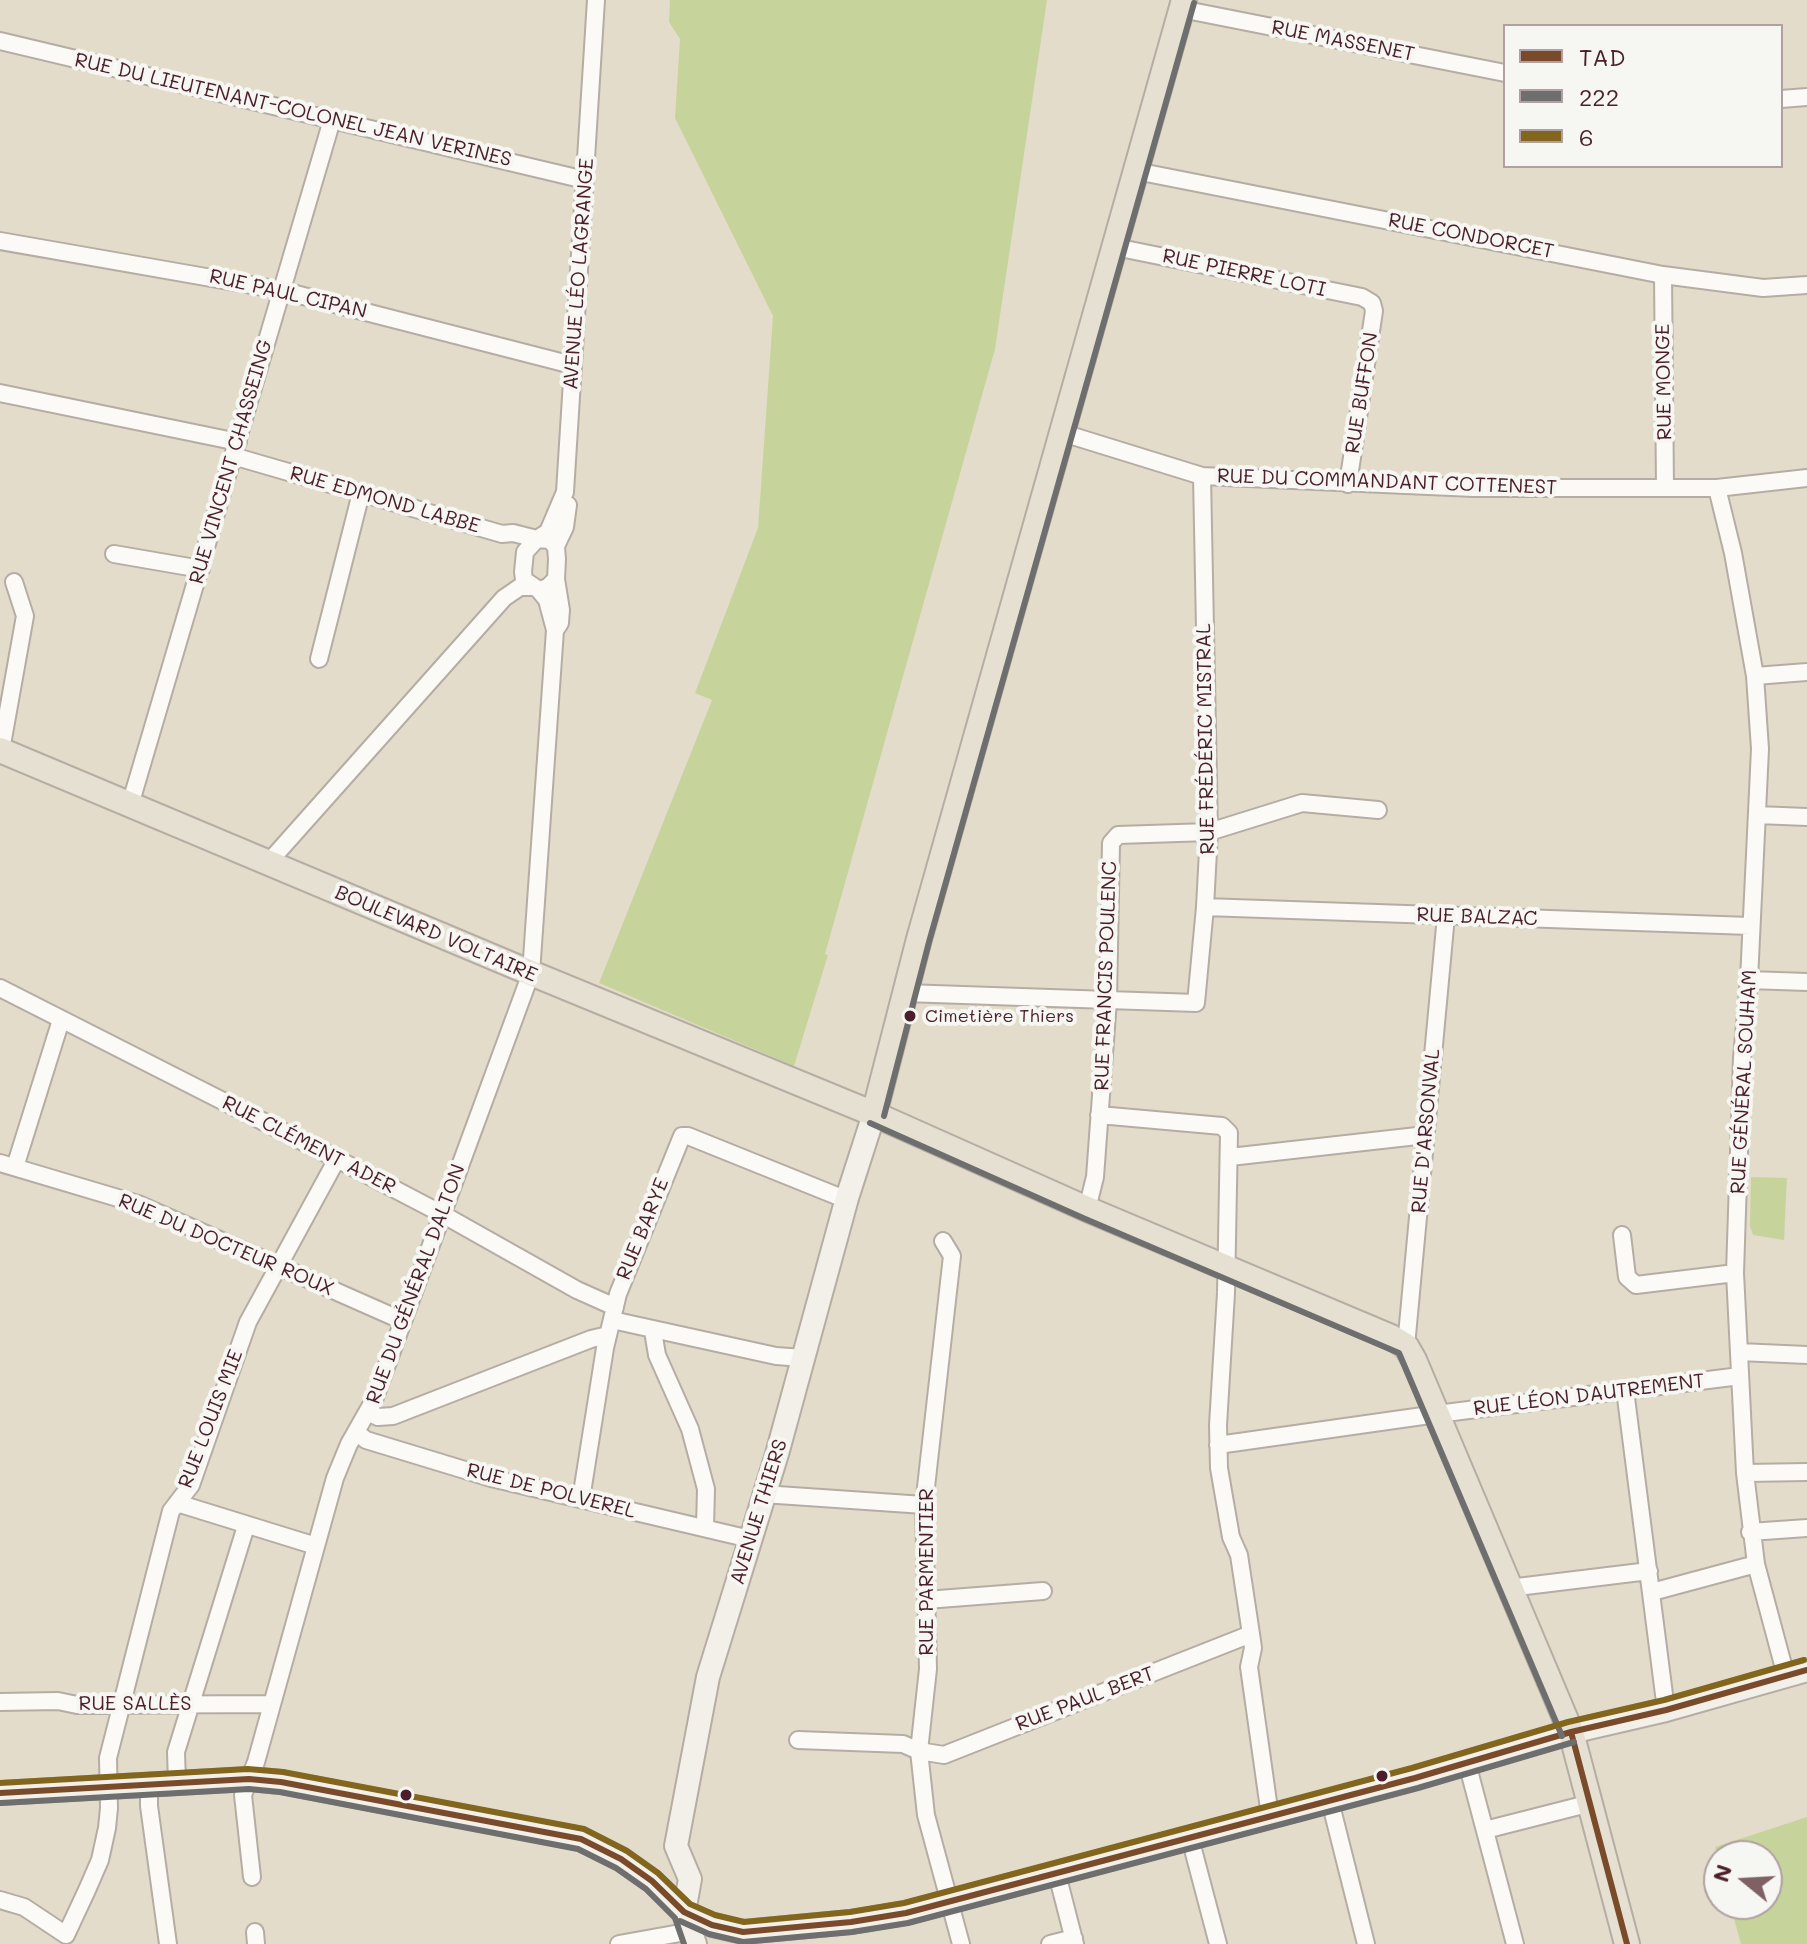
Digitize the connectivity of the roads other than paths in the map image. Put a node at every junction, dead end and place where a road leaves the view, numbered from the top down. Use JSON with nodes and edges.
{"nodes":[{"id":1,"x":596,"y":0,"type":"edge"},
{"id":2,"x":1183,"y":4,"type":"edge"},
{"id":3,"x":0,"y":41,"type":"edge"},
{"id":4,"x":1503,"y":73,"type":"edge"},
{"id":5,"x":1807,"y":97,"type":"edge"},
{"id":6,"x":1783,"y":99,"type":"edge"},
{"id":7,"x":332,"y":120,"type":"junction"},
{"id":8,"x":1136,"y":171,"type":"junction"},
{"id":9,"x":585,"y":180,"type":"junction"},
{"id":10,"x":0,"y":241,"type":"edge"},
{"id":11,"x":1115,"y":247,"type":"junction"},
{"id":12,"x":1663,"y":275,"type":"junction"},
{"id":13,"x":1807,"y":285,"type":"edge"},
{"id":14,"x":280,"y":290,"type":"junction"},
{"id":15,"x":1372,"y":303,"type":"joint"},
{"id":16,"x":572,"y":365,"type":"junction"},
{"id":17,"x":0,"y":393,"type":"edge"},
{"id":18,"x":1063,"y":433,"type":"junction"},
{"id":19,"x":236,"y":449,"type":"junction"},
{"id":20,"x":1202,"y":476,"type":"junction"},
{"id":21,"x":1807,"y":478,"type":"edge"},
{"id":22,"x":1348,"y":484,"type":"junction"},
{"id":23,"x":1665,"y":488,"type":"junction"},
{"id":24,"x":1717,"y":488,"type":"junction"},
{"id":25,"x":565,"y":492,"type":"junction"},
{"id":26,"x":361,"y":493,"type":"junction"},
{"id":27,"x":502,"y":534,"type":"junction"},
{"id":28,"x":537,"y":539,"type":"junction"},
{"id":29,"x":556,"y":546,"type":"junction"},
{"id":30,"x":525,"y":552,"type":"junction"},
{"id":31,"x":114,"y":554,"type":"dead end"},
{"id":32,"x":201,"y":569,"type":"junction"},
{"id":33,"x":556,"y":579,"type":"junction"},
{"id":34,"x":14,"y":582,"type":"dead end"},
{"id":35,"x":536,"y":588,"type":"junction"},
{"id":36,"x":555,"y":630,"type":"junction"},
{"id":37,"x":319,"y":659,"type":"dead end"},
{"id":38,"x":1807,"y":672,"type":"edge"},
{"id":39,"x":1755,"y":676,"type":"junction"},
{"id":40,"x":1,"y":750,"type":"edge"},
{"id":41,"x":130,"y":805,"type":"junction"},
{"id":42,"x":1378,"y":810,"type":"dead end"},
{"id":43,"x":1757,"y":815,"type":"junction"},
{"id":44,"x":1807,"y":817,"type":"edge"},
{"id":45,"x":1209,"y":832,"type":"junction"},
{"id":46,"x":268,"y":863,"type":"junction"},
{"id":47,"x":1205,"y":907,"type":"junction"},
{"id":48,"x":1446,"y":916,"type":"junction"},
{"id":49,"x":1750,"y":926,"type":"junction"},
{"id":50,"x":531,"y":973,"type":"junction"},
{"id":51,"x":1749,"y":980,"type":"junction"},
{"id":52,"x":1807,"y":982,"type":"edge"},
{"id":53,"x":0,"y":988,"type":"edge"},
{"id":54,"x":905,"y":993,"type":"junction"},
{"id":55,"x":1108,"y":1000,"type":"junction"},
{"id":56,"x":61,"y":1020,"type":"junction"},
{"id":57,"x":874,"y":1114,"type":"junction"},
{"id":58,"x":1099,"y":1115,"type":"junction"},
{"id":59,"x":1426,"y":1135,"type":"junction"},
{"id":60,"x":1230,"y":1157,"type":"junction"},
{"id":61,"x":337,"y":1159,"type":"junction"},
{"id":62,"x":8,"y":1165,"type":"edge"},
{"id":63,"x":847,"y":1200,"type":"junction"},
{"id":64,"x":1087,"y":1209,"type":"junction"},
{"id":65,"x":442,"y":1214,"type":"junction"},
{"id":66,"x":1622,"y":1235,"type":"dead end"},
{"id":67,"x":943,"y":1241,"type":"dead end"},
{"id":68,"x":276,"y":1267,"type":"junction"},
{"id":69,"x":1226,"y":1267,"type":"junction"},
{"id":70,"x":1735,"y":1273,"type":"junction"},
{"id":71,"x":403,"y":1321,"type":"junction"},
{"id":72,"x":611,"y":1321,"type":"junction"},
{"id":73,"x":653,"y":1331,"type":"junction"},
{"id":74,"x":1406,"y":1346,"type":"junction"},
{"id":75,"x":1739,"y":1352,"type":"junction"},
{"id":76,"x":1807,"y":1355,"type":"edge"},
{"id":77,"x":803,"y":1358,"type":"junction"},
{"id":78,"x":1740,"y":1376,"type":"junction"},
{"id":79,"x":1625,"y":1390,"type":"junction"},
{"id":80,"x":368,"y":1412,"type":"junction"},
{"id":81,"x":1437,"y":1414,"type":"junction"},
{"id":82,"x":356,"y":1432,"type":"junction"},
{"id":83,"x":1218,"y":1445,"type":"junction"},
{"id":84,"x":1807,"y":1472,"type":"edge"},
{"id":85,"x":1745,"y":1473,"type":"junction"},
{"id":86,"x":763,"y":1494,"type":"junction"},
{"id":87,"x":581,"y":1499,"type":"junction"},
{"id":88,"x":177,"y":1503,"type":"junction"},
{"id":89,"x":924,"y":1505,"type":"junction"},
{"id":90,"x":246,"y":1526,"type":"junction"},
{"id":91,"x":705,"y":1527,"type":"junction"},
{"id":92,"x":1807,"y":1528,"type":"edge"},
{"id":93,"x":1750,"y":1532,"type":"junction"},
{"id":94,"x":750,"y":1539,"type":"junction"},
{"id":95,"x":316,"y":1546,"type":"junction"},
{"id":96,"x":1756,"y":1564,"type":"junction"},
{"id":97,"x":1649,"y":1571,"type":"junction"},
{"id":98,"x":1509,"y":1588,"type":"junction"},
{"id":99,"x":1043,"y":1591,"type":"dead end"},
{"id":100,"x":1652,"y":1592,"type":"junction"},
{"id":101,"x":926,"y":1600,"type":"junction"},
{"id":102,"x":1251,"y":1634,"type":"junction"},
{"id":103,"x":1796,"y":1673,"type":"edge"},
{"id":104,"x":0,"y":1702,"type":"edge"},
{"id":105,"x":192,"y":1704,"type":"junction"},
{"id":106,"x":270,"y":1704,"type":"junction"},
{"id":107,"x":121,"y":1705,"type":"junction"},
{"id":108,"x":1666,"y":1710,"type":"junction"},
{"id":109,"x":1571,"y":1732,"type":"junction"},
{"id":110,"x":798,"y":1740,"type":"dead end"},
{"id":111,"x":919,"y":1751,"type":"junction"},
{"id":112,"x":1467,"y":1763,"type":"junction"},
{"id":113,"x":249,"y":1779,"type":"junction"},
{"id":114,"x":177,"y":1782,"type":"junction"},
{"id":115,"x":149,"y":1784,"type":"junction"},
{"id":116,"x":108,"y":1787,"type":"junction"},
{"id":117,"x":0,"y":1793,"type":"edge"},
{"id":118,"x":1330,"y":1801,"type":"junction"},
{"id":119,"x":1591,"y":1803,"type":"junction"},
{"id":120,"x":1270,"y":1816,"type":"junction"},
{"id":121,"x":1485,"y":1830,"type":"junction"},
{"id":122,"x":1190,"y":1838,"type":"junction"},
{"id":123,"x":1057,"y":1874,"type":"junction"},
{"id":124,"x":252,"y":1877,"type":"dead end"},
{"id":125,"x":0,"y":1900,"type":"edge"},
{"id":126,"x":951,"y":1902,"type":"junction"},
{"id":127,"x":690,"y":1929,"type":"edge"},
{"id":128,"x":737,"y":1938,"type":"edge"},
{"id":129,"x":1074,"y":1941,"type":"edge"},
{"id":130,"x":168,"y":1944,"type":"edge"},
{"id":131,"x":619,"y":1944,"type":"edge"},
{"id":132,"x":961,"y":1944,"type":"edge"},
{"id":133,"x":1050,"y":1944,"type":"edge"},
{"id":134,"x":1218,"y":1944,"type":"edge"},
{"id":135,"x":1366,"y":1944,"type":"edge"},
{"id":136,"x":1515,"y":1944,"type":"edge"},
{"id":137,"x":1627,"y":1944,"type":"edge"}],
"edges":[{"from":1,"to":9,"type":"street","name":"AVENUE LÉO LAGRANGE"},
{"from":2,"to":4,"type":"street","name":"RUE MASSENET"},
{"from":2,"to":8,"type":"main road"},
{"from":3,"to":7,"type":"street","name":"RUE DU LIEUTENANT-COLONEL JEAN VERINES"},
{"from":5,"to":6,"type":"street"},
{"from":7,"to":9,"type":"street","name":"RUE DU LIEUTENANT-COLONEL JEAN VERINES"},
{"from":7,"to":14,"type":"street","name":"RUE VINCENT CHASSEING"},
{"from":8,"to":11,"type":"main road"},
{"from":8,"to":12,"type":"street","name":"RUE CONDORCET"},
{"from":9,"to":16,"type":"street","name":"AVENUE LÉO LAGRANGE"},
{"from":10,"to":14,"type":"street","name":"RUE PAUL CIPAN"},
{"from":11,"to":15,"type":"street","name":"RUE PIERRE LOTI"},
{"from":11,"to":18,"type":"main road"},
{"from":12,"to":13,"type":"street","name":"RUE CONDORCET"},
{"from":12,"to":23,"type":"street","name":"RUE MONGE"},
{"from":14,"to":16,"type":"street","name":"RUE PAUL CIPAN"},
{"from":14,"to":19,"type":"street","name":"RUE VINCENT CHASSEING"},
{"from":15,"to":22,"type":"street","name":"RUE BUFFON"},
{"from":16,"to":25,"type":"street","name":"AVENUE LÉO LAGRANGE"},
{"from":17,"to":19,"type":"street","name":"RUE EDMOND LABBE"},
{"from":18,"to":20,"type":"street","name":"RUE DU COMMANDANT COTTENEST"},
{"from":18,"to":54,"type":"main road"},
{"from":19,"to":26,"type":"street","name":"RUE EDMOND LABBE"},
{"from":19,"to":32,"type":"street","name":"RUE VINCENT CHASSEING"},
{"from":20,"to":22,"type":"street","name":"RUE DU COMMANDANT COTTENEST"},
{"from":20,"to":45,"type":"street","name":"RUE FRÉDÉRIC MISTRAL"},
{"from":21,"to":24,"type":"street","name":"RUE DU COMMANDANT COTTENEST"},
{"from":22,"to":23,"type":"street","name":"RUE DU COMMANDANT COTTENEST"},
{"from":23,"to":24,"type":"street","name":"RUE DU COMMANDANT COTTENEST"},
{"from":24,"to":39,"type":"street","name":"RUE GÉNÉRAL SOUHAM"},
{"from":25,"to":28,"type":"street","name":"AVENUE LÉO LAGRANGE"},
{"from":25,"to":29,"type":"street"},
{"from":26,"to":27,"type":"street","name":"RUE EDMOND LABBE"},
{"from":26,"to":37,"type":"street"},
{"from":27,"to":28,"type":"street","name":"RUE EDMOND LABBE"},
{"from":27,"to":30,"type":"street"},
{"from":28,"to":29,"type":"street"},
{"from":28,"to":30,"type":"street"},
{"from":29,"to":33,"type":"street"},
{"from":30,"to":35,"type":"street"},
{"from":31,"to":32,"type":"street"},
{"from":32,"to":41,"type":"street","name":"RUE VINCENT CHASSEING"},
{"from":33,"to":35,"type":"street"},
{"from":33,"to":36,"type":"street"},
{"from":34,"to":40,"type":"street"},
{"from":35,"to":36,"type":"street"},
{"from":35,"to":46,"type":"street"},
{"from":36,"to":50,"type":"street"},
{"from":38,"to":39,"type":"street"},
{"from":39,"to":43,"type":"street","name":"RUE GÉNÉRAL SOUHAM"},
{"from":40,"to":41,"type":"main road","name":"BOULEVARD VOLTAIRE"},
{"from":41,"to":46,"type":"main road","name":"BOULEVARD VOLTAIRE"},
{"from":42,"to":45,"type":"street","name":"RUE FRANCIS POULENC"},
{"from":43,"to":44,"type":"street"},
{"from":43,"to":49,"type":"street","name":"RUE GÉNÉRAL SOUHAM"},
{"from":45,"to":47,"type":"street","name":"RUE FRÉDÉRIC MISTRAL"},
{"from":45,"to":55,"type":"street","name":"RUE FRANCIS POULENC"},
{"from":46,"to":50,"type":"main road","name":"BOULEVARD VOLTAIRE"},
{"from":47,"to":48,"type":"street","name":"RUE BALZAC"},
{"from":47,"to":55,"type":"street","name":"RUE FRÉDÉRIC MISTRAL"},
{"from":48,"to":49,"type":"street","name":"RUE BALZAC"},
{"from":48,"to":59,"type":"street","name":"RUE D'ARSONVAL"},
{"from":49,"to":51,"type":"street","name":"RUE GÉNÉRAL SOUHAM"},
{"from":50,"to":57,"type":"main road","name":"BOULEVARD VOLTAIRE"},
{"from":50,"to":65,"type":"street","name":"RUE DU GÉNÉRAL DALTON"},
{"from":51,"to":52,"type":"street"},
{"from":51,"to":70,"type":"street","name":"RUE GÉNÉRAL SOUHAM"},
{"from":53,"to":56,"type":"street","name":"RUE CLÉMENT ADER"},
{"from":54,"to":55,"type":"street"},
{"from":54,"to":57,"type":"main road"},
{"from":55,"to":58,"type":"street","name":"RUE FRANCIS POULENC"},
{"from":56,"to":61,"type":"street","name":"RUE CLÉMENT ADER"},
{"from":56,"to":62,"type":"street"},
{"from":57,"to":63,"type":"main road","name":"AVENUE THIERS"},
{"from":57,"to":64,"type":"main road","name":"BOULEVARD VOLTAIRE"},
{"from":58,"to":60,"type":"street"},
{"from":58,"to":64,"type":"street","name":"RUE FRANCIS POULENC"},
{"from":59,"to":60,"type":"street"},
{"from":59,"to":74,"type":"street","name":"RUE D'ARSONVAL"},
{"from":60,"to":69,"type":"street"},
{"from":61,"to":65,"type":"street","name":"RUE CLÉMENT ADER"},
{"from":61,"to":68,"type":"street","name":"RUE LOUIS MIE"},
{"from":62,"to":68,"type":"street","name":"RUE DU DOCTEUR ROUX"},
{"from":63,"to":72,"type":"street","name":"RUE BARYE"},
{"from":63,"to":77,"type":"main road","name":"AVENUE THIERS"},
{"from":64,"to":69,"type":"main road","name":"BOULEVARD VOLTAIRE"},
{"from":65,"to":71,"type":"street","name":"RUE DU GÉNÉRAL DALTON"},
{"from":65,"to":72,"type":"street","name":"RUE CLÉMENT ADER"},
{"from":66,"to":70,"type":"street"},
{"from":67,"to":89,"type":"street","name":"RUE PARMENTIER"},
{"from":68,"to":71,"type":"street","name":"RUE DU DOCTEUR ROUX"},
{"from":68,"to":88,"type":"street","name":"RUE LOUIS MIE"},
{"from":69,"to":74,"type":"main road","name":"BOULEVARD VOLTAIRE"},
{"from":69,"to":83,"type":"street"},
{"from":70,"to":75,"type":"street","name":"RUE GÉNÉRAL SOUHAM"},
{"from":71,"to":80,"type":"street","name":"RUE DU GÉNÉRAL DALTON"},
{"from":72,"to":73,"type":"street","name":"RUE CLÉMENT ADER"},
{"from":72,"to":80,"type":"street"},
{"from":72,"to":87,"type":"street","name":"RUE BARYE"},
{"from":73,"to":77,"type":"street","name":"RUE CLÉMENT ADER"},
{"from":73,"to":91,"type":"street"},
{"from":74,"to":81,"type":"main road"},
{"from":75,"to":76,"type":"street"},
{"from":75,"to":78,"type":"street","name":"RUE GÉNÉRAL SOUHAM"},
{"from":77,"to":86,"type":"main road","name":"AVENUE THIERS"},
{"from":78,"to":79,"type":"street","name":"RUE LÉON DAUTREMENT"},
{"from":78,"to":85,"type":"street","name":"RUE GÉNÉRAL SOUHAM"},
{"from":79,"to":81,"type":"street","name":"RUE LÉON DAUTREMENT"},
{"from":79,"to":97,"type":"street"},
{"from":80,"to":82,"type":"street","name":"RUE DU GÉNÉRAL DALTON"},
{"from":81,"to":83,"type":"street","name":"RUE LÉON DAUTREMENT"},
{"from":81,"to":98,"type":"main road"},
{"from":82,"to":87,"type":"street","name":"RUE DE POLVEREL"},
{"from":82,"to":95,"type":"street","name":"RUE DU GÉNÉRAL DALTON"},
{"from":83,"to":102,"type":"street"},
{"from":84,"to":85,"type":"street"},
{"from":85,"to":93,"type":"street","name":"RUE GÉNÉRAL SOUHAM"},
{"from":86,"to":89,"type":"street"},
{"from":86,"to":94,"type":"main road","name":"AVENUE THIERS"},
{"from":87,"to":91,"type":"street","name":"RUE DE POLVEREL"},
{"from":88,"to":90,"type":"street"},
{"from":88,"to":107,"type":"street","name":"RUE LOUIS MIE"},
{"from":89,"to":101,"type":"street","name":"RUE PARMENTIER"},
{"from":90,"to":95,"type":"street"},
{"from":90,"to":105,"type":"street"},
{"from":91,"to":94,"type":"street","name":"RUE DE POLVEREL"},
{"from":92,"to":93,"type":"street"},
{"from":93,"to":96,"type":"street","name":"RUE GÉNÉRAL SOUHAM"},
{"from":94,"to":127,"type":"main road","name":"AVENUE THIERS"},
{"from":95,"to":106,"type":"street","name":"RUE DU GÉNÉRAL DALTON"},
{"from":96,"to":100,"type":"street"},
{"from":96,"to":103,"type":"street","name":"RUE GÉNÉRAL SOUHAM"},
{"from":97,"to":98,"type":"street"},
{"from":97,"to":100,"type":"street"},
{"from":98,"to":109,"type":"main road"},
{"from":99,"to":101,"type":"street"},
{"from":100,"to":108,"type":"street"},
{"from":101,"to":111,"type":"street","name":"RUE PARMENTIER"},
{"from":102,"to":111,"type":"street","name":"RUE PAUL BERT"},
{"from":102,"to":120,"type":"street"},
{"from":103,"to":108,"type":"main road"},
{"from":104,"to":107,"type":"street","name":"RUE SALLÈS"},
{"from":105,"to":106,"type":"street","name":"RUE SALLÈS"},
{"from":105,"to":107,"type":"street","name":"RUE SALLÈS"},
{"from":105,"to":114,"type":"street"},
{"from":106,"to":113,"type":"street","name":"RUE DU GÉNÉRAL DALTON"},
{"from":107,"to":116,"type":"street","name":"RUE LOUIS MIE"},
{"from":108,"to":109,"type":"main road"},
{"from":109,"to":112,"type":"main road"},
{"from":109,"to":119,"type":"main road"},
{"from":110,"to":111,"type":"street","name":"RUE PAUL BERT"},
{"from":111,"to":126,"type":"street","name":"RUE PARMENTIER"},
{"from":112,"to":118,"type":"main road"},
{"from":112,"to":121,"type":"street"},
{"from":113,"to":114,"type":"main road"},
{"from":113,"to":124,"type":"street","name":"RUE DU GÉNÉRAL DALTON"},
{"from":113,"to":127,"type":"main road"},
{"from":114,"to":115,"type":"main road"},
{"from":115,"to":116,"type":"main road"},
{"from":115,"to":130,"type":"street"},
{"from":116,"to":117,"type":"main road"},
{"from":116,"to":125,"type":"street","name":"RUE LOUIS MIE"},
{"from":118,"to":120,"type":"main road"},
{"from":118,"to":135,"type":"street"},
{"from":119,"to":121,"type":"street"},
{"from":119,"to":137,"type":"main road"},
{"from":120,"to":122,"type":"main road"},
{"from":121,"to":136,"type":"street"},
{"from":122,"to":123,"type":"main road"},
{"from":122,"to":134,"type":"street"},
{"from":123,"to":126,"type":"main road"},
{"from":123,"to":129,"type":"street"},
{"from":126,"to":128,"type":"main road"},
{"from":126,"to":132,"type":"street","name":"RUE PARMENTIER"},
{"from":127,"to":128,"type":"main road"},
{"from":127,"to":131,"type":"street"},
{"from":129,"to":133,"type":"street"}]}
